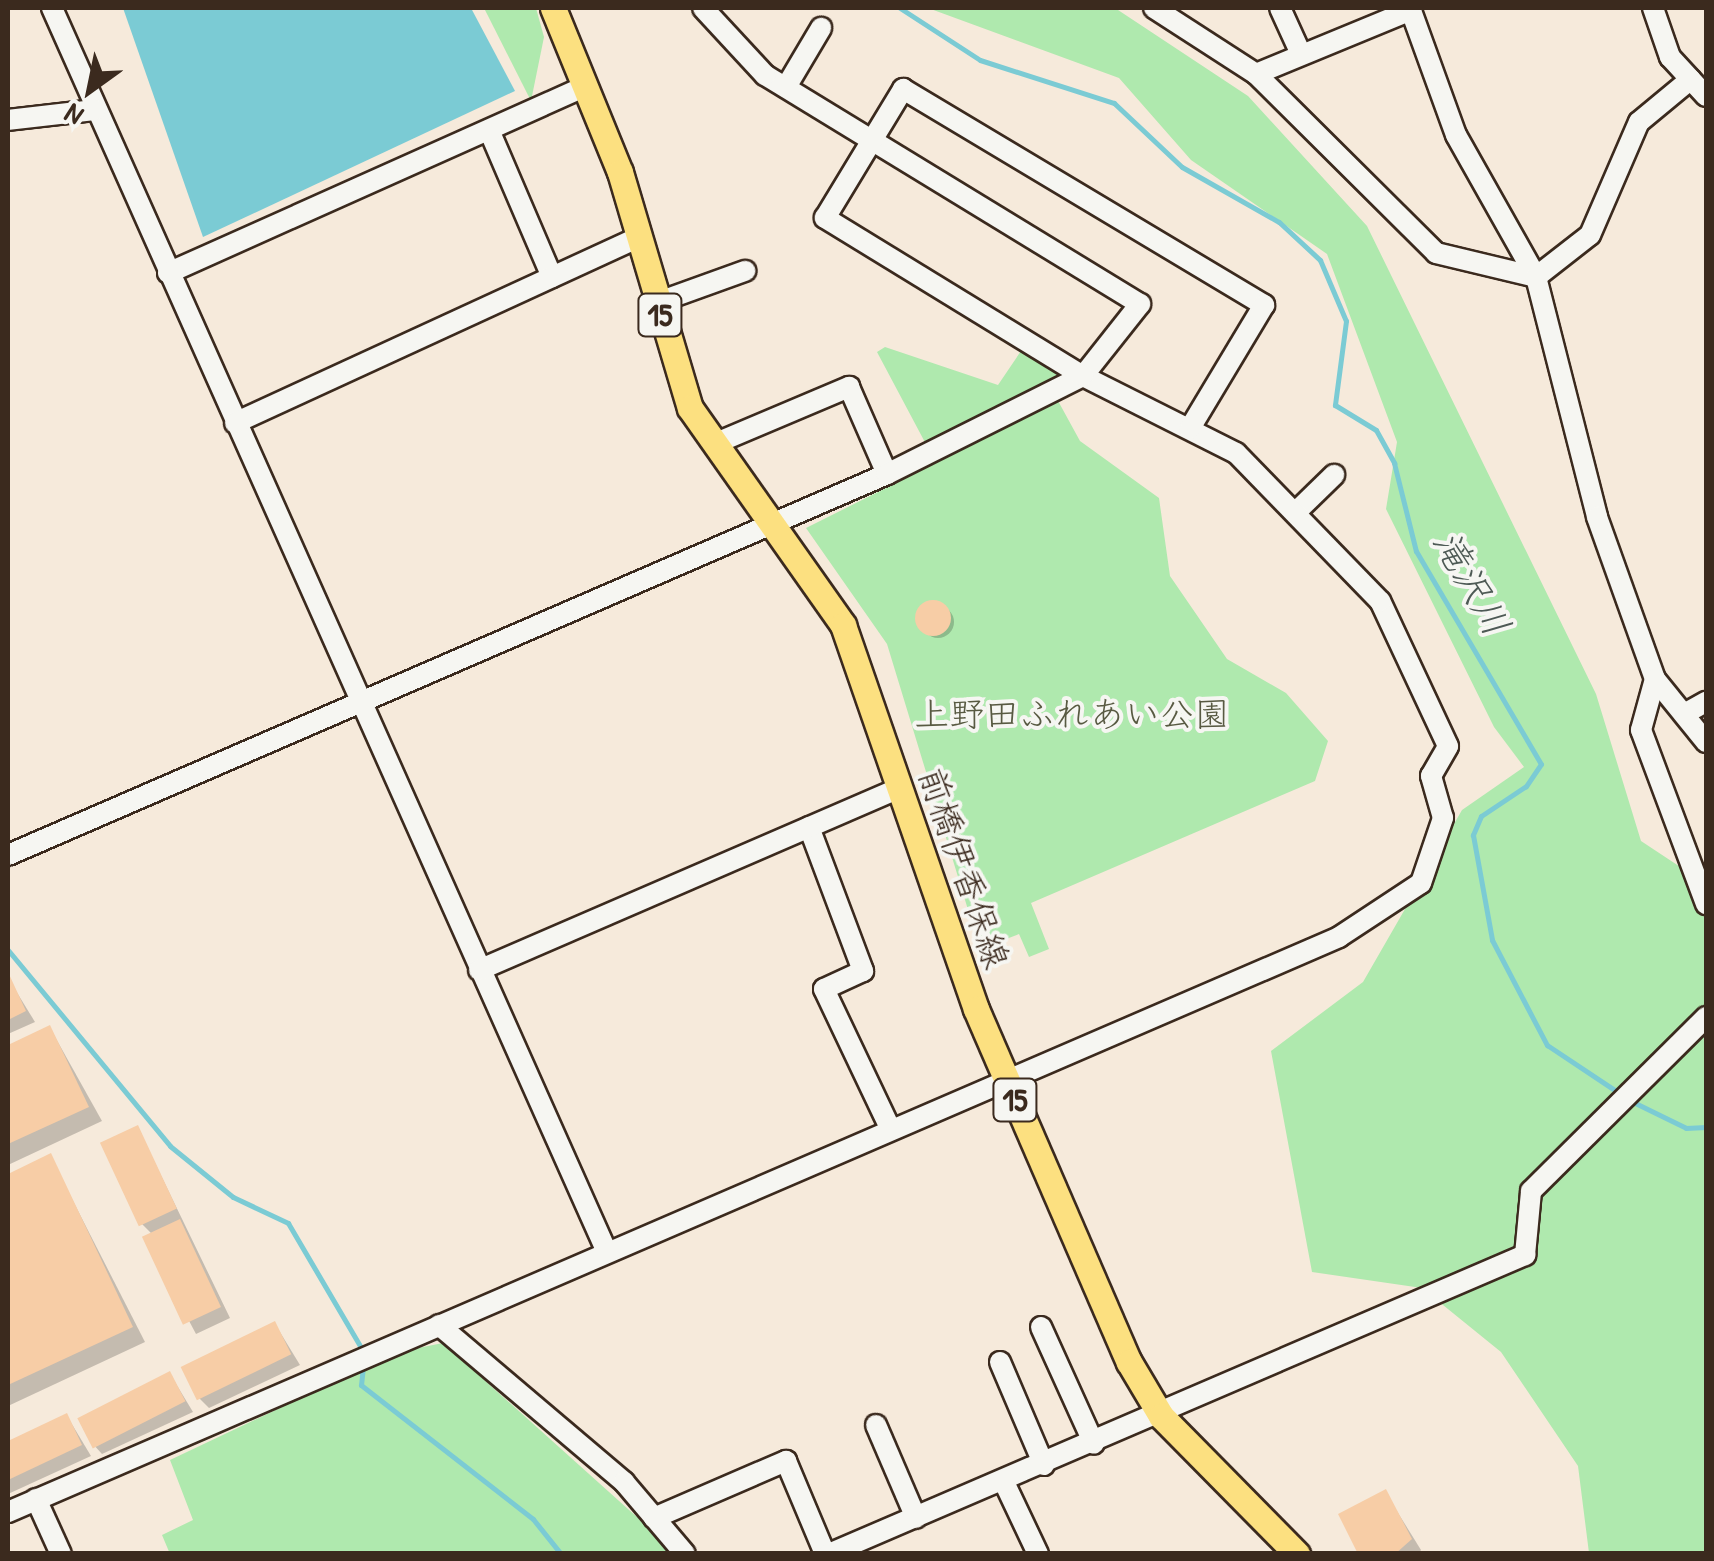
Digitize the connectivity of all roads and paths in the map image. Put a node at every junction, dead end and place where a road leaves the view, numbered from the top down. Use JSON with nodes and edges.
{"nodes":[{"id":1,"x":52,"y":8,"type":"edge"},
{"id":2,"x":553,"y":8,"type":"edge"},
{"id":3,"x":703,"y":8,"type":"edge"},
{"id":4,"x":1154,"y":8,"type":"edge"},
{"id":5,"x":1280,"y":8,"type":"edge"},
{"id":6,"x":1653,"y":8,"type":"edge"},
{"id":7,"x":1410,"y":9,"type":"edge"},
{"id":8,"x":821,"y":28,"type":"dead end"},
{"id":9,"x":1301,"y":54,"type":"junction"},
{"id":10,"x":1256,"y":74,"type":"junction"},
{"id":11,"x":1690,"y":79,"type":"junction"},
{"id":12,"x":786,"y":86,"type":"junction"},
{"id":13,"x":583,"y":87,"type":"junction"},
{"id":14,"x":1706,"y":96,"type":"edge"},
{"id":15,"x":95,"y":110,"type":"junction"},
{"id":16,"x":8,"y":120,"type":"edge"},
{"id":17,"x":489,"y":130,"type":"junction"},
{"id":18,"x":869,"y":132,"type":"junction"},
{"id":19,"x":640,"y":237,"type":"junction"},
{"id":20,"x":745,"y":271,"type":"dead end"},
{"id":21,"x":168,"y":272,"type":"junction"},
{"id":22,"x":552,"y":277,"type":"junction"},
{"id":23,"x":1536,"y":278,"type":"junction"},
{"id":24,"x":656,"y":302,"type":"junction"},
{"id":25,"x":1083,"y":376,"type":"junction"},
{"id":26,"x":235,"y":424,"type":"junction"},
{"id":27,"x":1190,"y":428,"type":"junction"},
{"id":28,"x":714,"y":444,"type":"junction"},
{"id":29,"x":887,"y":474,"type":"junction"},
{"id":30,"x":1334,"y":474,"type":"dead end"},
{"id":31,"x":1297,"y":512,"type":"junction"},
{"id":32,"x":771,"y":528,"type":"junction"},
{"id":33,"x":1655,"y":679,"type":"junction"},
{"id":34,"x":363,"y":696,"type":"junction"},
{"id":35,"x":1706,"y":702,"type":"edge"},
{"id":36,"x":1686,"y":713,"type":"junction"},
{"id":37,"x":1706,"y":742,"type":"edge"},
{"id":38,"x":899,"y":788,"type":"junction"},
{"id":39,"x":809,"y":827,"type":"junction"},
{"id":40,"x":8,"y":855,"type":"edge"},
{"id":41,"x":1706,"y":904,"type":"edge"},
{"id":42,"x":479,"y":970,"type":"junction"},
{"id":43,"x":1706,"y":1017,"type":"edge"},
{"id":44,"x":1004,"y":1076,"type":"junction"},
{"id":45,"x":889,"y":1126,"type":"junction"},
{"id":46,"x":605,"y":1248,"type":"junction"},
{"id":47,"x":439,"y":1325,"type":"junction"},
{"id":48,"x":1041,"y":1327,"type":"dead end"},
{"id":49,"x":1000,"y":1362,"type":"dead end"},
{"id":50,"x":1160,"y":1416,"type":"junction"},
{"id":51,"x":876,"y":1425,"type":"dead end"},
{"id":52,"x":1094,"y":1444,"type":"junction"},
{"id":53,"x":1044,"y":1465,"type":"junction"},
{"id":54,"x":1004,"y":1482,"type":"junction"},
{"id":55,"x":36,"y":1500,"type":"junction"},
{"id":56,"x":8,"y":1512,"type":"edge"},
{"id":57,"x":654,"y":1518,"type":"junction"},
{"id":58,"x":916,"y":1518,"type":"junction"},
{"id":59,"x":61,"y":1554,"type":"edge"},
{"id":60,"x":685,"y":1554,"type":"edge"},
{"id":61,"x":828,"y":1554,"type":"edge"},
{"id":62,"x":1038,"y":1554,"type":"edge"},
{"id":63,"x":1298,"y":1554,"type":"edge"}],
"edges":[{"from":1,"to":15,"type":"street"},
{"from":2,"to":13,"type":"main road","name":"前橋伊香保線","number":"15"},
{"from":3,"to":12,"type":"street"},
{"from":4,"to":10,"type":"street"},
{"from":5,"to":9,"type":"street"},
{"from":6,"to":11,"type":"street"},
{"from":7,"to":9,"type":"street"},
{"from":7,"to":23,"type":"street"},
{"from":8,"to":12,"type":"street"},
{"from":9,"to":10,"type":"street"},
{"from":10,"to":23,"type":"street"},
{"from":11,"to":14,"type":"street"},
{"from":11,"to":23,"type":"street"},
{"from":12,"to":18,"type":"street"},
{"from":13,"to":17,"type":"street"},
{"from":13,"to":19,"type":"main road","name":"前橋伊香保線","number":"15"},
{"from":15,"to":16,"type":"street"},
{"from":15,"to":21,"type":"street"},
{"from":17,"to":21,"type":"street"},
{"from":17,"to":22,"type":"street"},
{"from":18,"to":25,"type":"street"},
{"from":18,"to":25,"type":"street"},
{"from":18,"to":27,"type":"street"},
{"from":19,"to":22,"type":"street"},
{"from":19,"to":24,"type":"main road","name":"前橋伊香保線","number":"15"},
{"from":20,"to":24,"type":"street"},
{"from":21,"to":26,"type":"street"},
{"from":22,"to":26,"type":"street"},
{"from":23,"to":33,"type":"street"},
{"from":24,"to":28,"type":"main road","name":"前橋伊香保線","number":"15"},
{"from":25,"to":27,"type":"street"},
{"from":25,"to":29,"type":"street"},
{"from":26,"to":34,"type":"street"},
{"from":27,"to":31,"type":"street"},
{"from":28,"to":29,"type":"street"},
{"from":28,"to":32,"type":"main road","name":"前橋伊香保線","number":"15"},
{"from":29,"to":32,"type":"street"},
{"from":30,"to":31,"type":"street"},
{"from":31,"to":44,"type":"street"},
{"from":32,"to":34,"type":"street"},
{"from":32,"to":38,"type":"main road","name":"前橋伊香保線","number":"15"},
{"from":33,"to":36,"type":"street"},
{"from":33,"to":41,"type":"street"},
{"from":34,"to":40,"type":"street"},
{"from":34,"to":42,"type":"street"},
{"from":35,"to":36,"type":"street"},
{"from":36,"to":37,"type":"street"},
{"from":38,"to":39,"type":"street"},
{"from":38,"to":44,"type":"main road","name":"前橋伊香保線","number":"15"},
{"from":39,"to":42,"type":"street"},
{"from":39,"to":45,"type":"street"},
{"from":42,"to":46,"type":"street"},
{"from":43,"to":50,"type":"street"},
{"from":44,"to":45,"type":"street"},
{"from":44,"to":50,"type":"main road","name":"前橋伊香保線","number":"15"},
{"from":45,"to":46,"type":"street"},
{"from":46,"to":47,"type":"street"},
{"from":47,"to":55,"type":"street"},
{"from":47,"to":57,"type":"street"},
{"from":48,"to":52,"type":"street"},
{"from":49,"to":53,"type":"street"},
{"from":50,"to":52,"type":"street"},
{"from":50,"to":63,"type":"main road","name":"前橋伊香保線","number":"15"},
{"from":51,"to":58,"type":"street"},
{"from":52,"to":53,"type":"street"},
{"from":53,"to":54,"type":"street"},
{"from":54,"to":58,"type":"street"},
{"from":54,"to":62,"type":"street"},
{"from":55,"to":56,"type":"street"},
{"from":55,"to":59,"type":"street"},
{"from":57,"to":60,"type":"street"},
{"from":57,"to":61,"type":"street"},
{"from":58,"to":61,"type":"street"}]}
